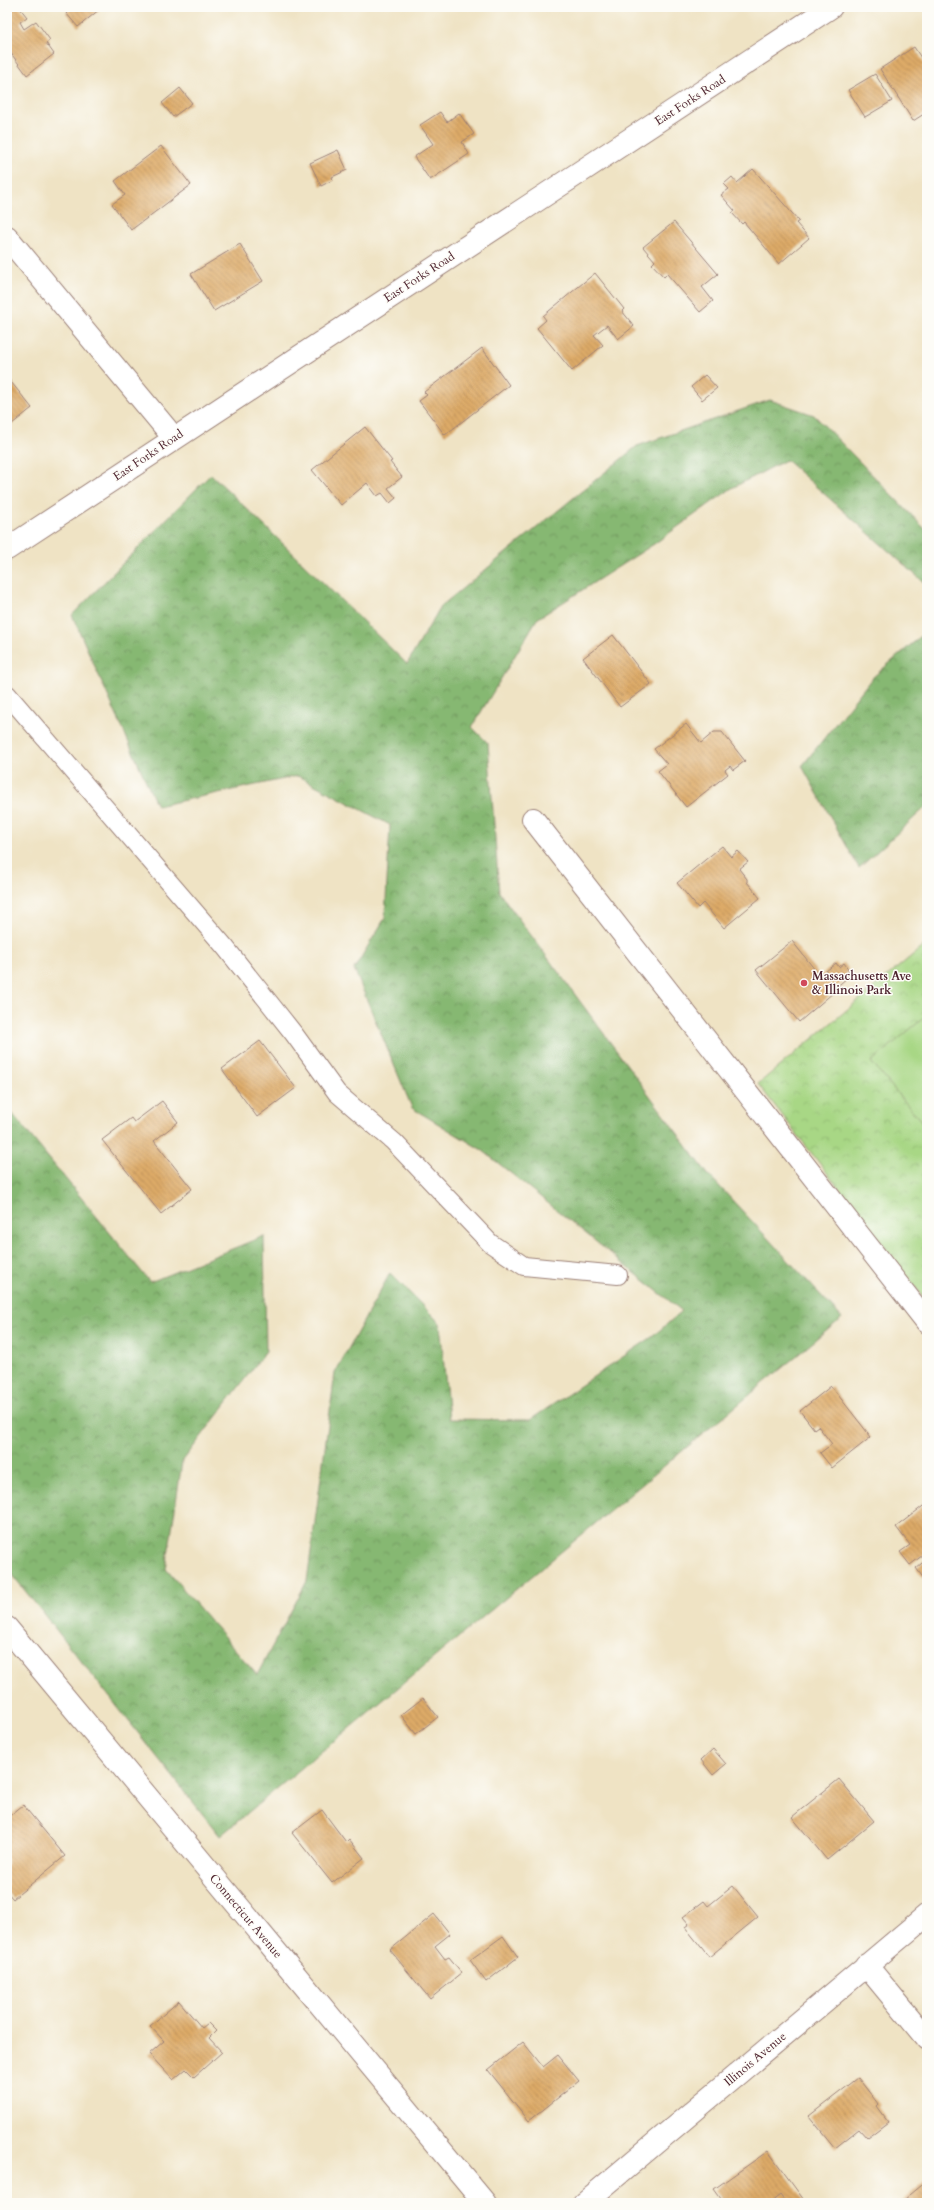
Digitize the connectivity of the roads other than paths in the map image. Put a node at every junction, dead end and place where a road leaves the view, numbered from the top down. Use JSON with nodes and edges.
{"nodes":[{"id":1,"x":831,"y":7,"type":"edge"},
{"id":2,"x":7,"y":237,"type":"edge"},
{"id":3,"x":174,"y":438,"type":"junction"},
{"id":4,"x":7,"y":549,"type":"edge"},
{"id":5,"x":7,"y":694,"type":"edge"},
{"id":6,"x":533,"y":819,"type":"dead end"},
{"id":7,"x":618,"y":1275,"type":"dead end"},
{"id":8,"x":927,"y":1322,"type":"edge"},
{"id":9,"x":7,"y":1628,"type":"edge"},
{"id":10,"x":927,"y":1916,"type":"edge"},
{"id":11,"x":866,"y":1965,"type":"junction"},
{"id":12,"x":927,"y":2039,"type":"edge"},
{"id":13,"x":485,"y":2203,"type":"edge"},
{"id":14,"x":584,"y":2203,"type":"edge"}],
"edges":[{"from":1,"to":3,"type":"street","name":"East Forks Road"},
{"from":2,"to":3,"type":"street"},
{"from":3,"to":4,"type":"street","name":"East Forks Road"},
{"from":5,"to":7,"type":"lane"},
{"from":6,"to":8,"type":"street"},
{"from":9,"to":13,"type":"street","name":"Connecticut Avenue"},
{"from":10,"to":11,"type":"street","name":"Illinois Avenue"},
{"from":11,"to":12,"type":"street"},
{"from":11,"to":14,"type":"street","name":"Illinois Avenue"}]}
